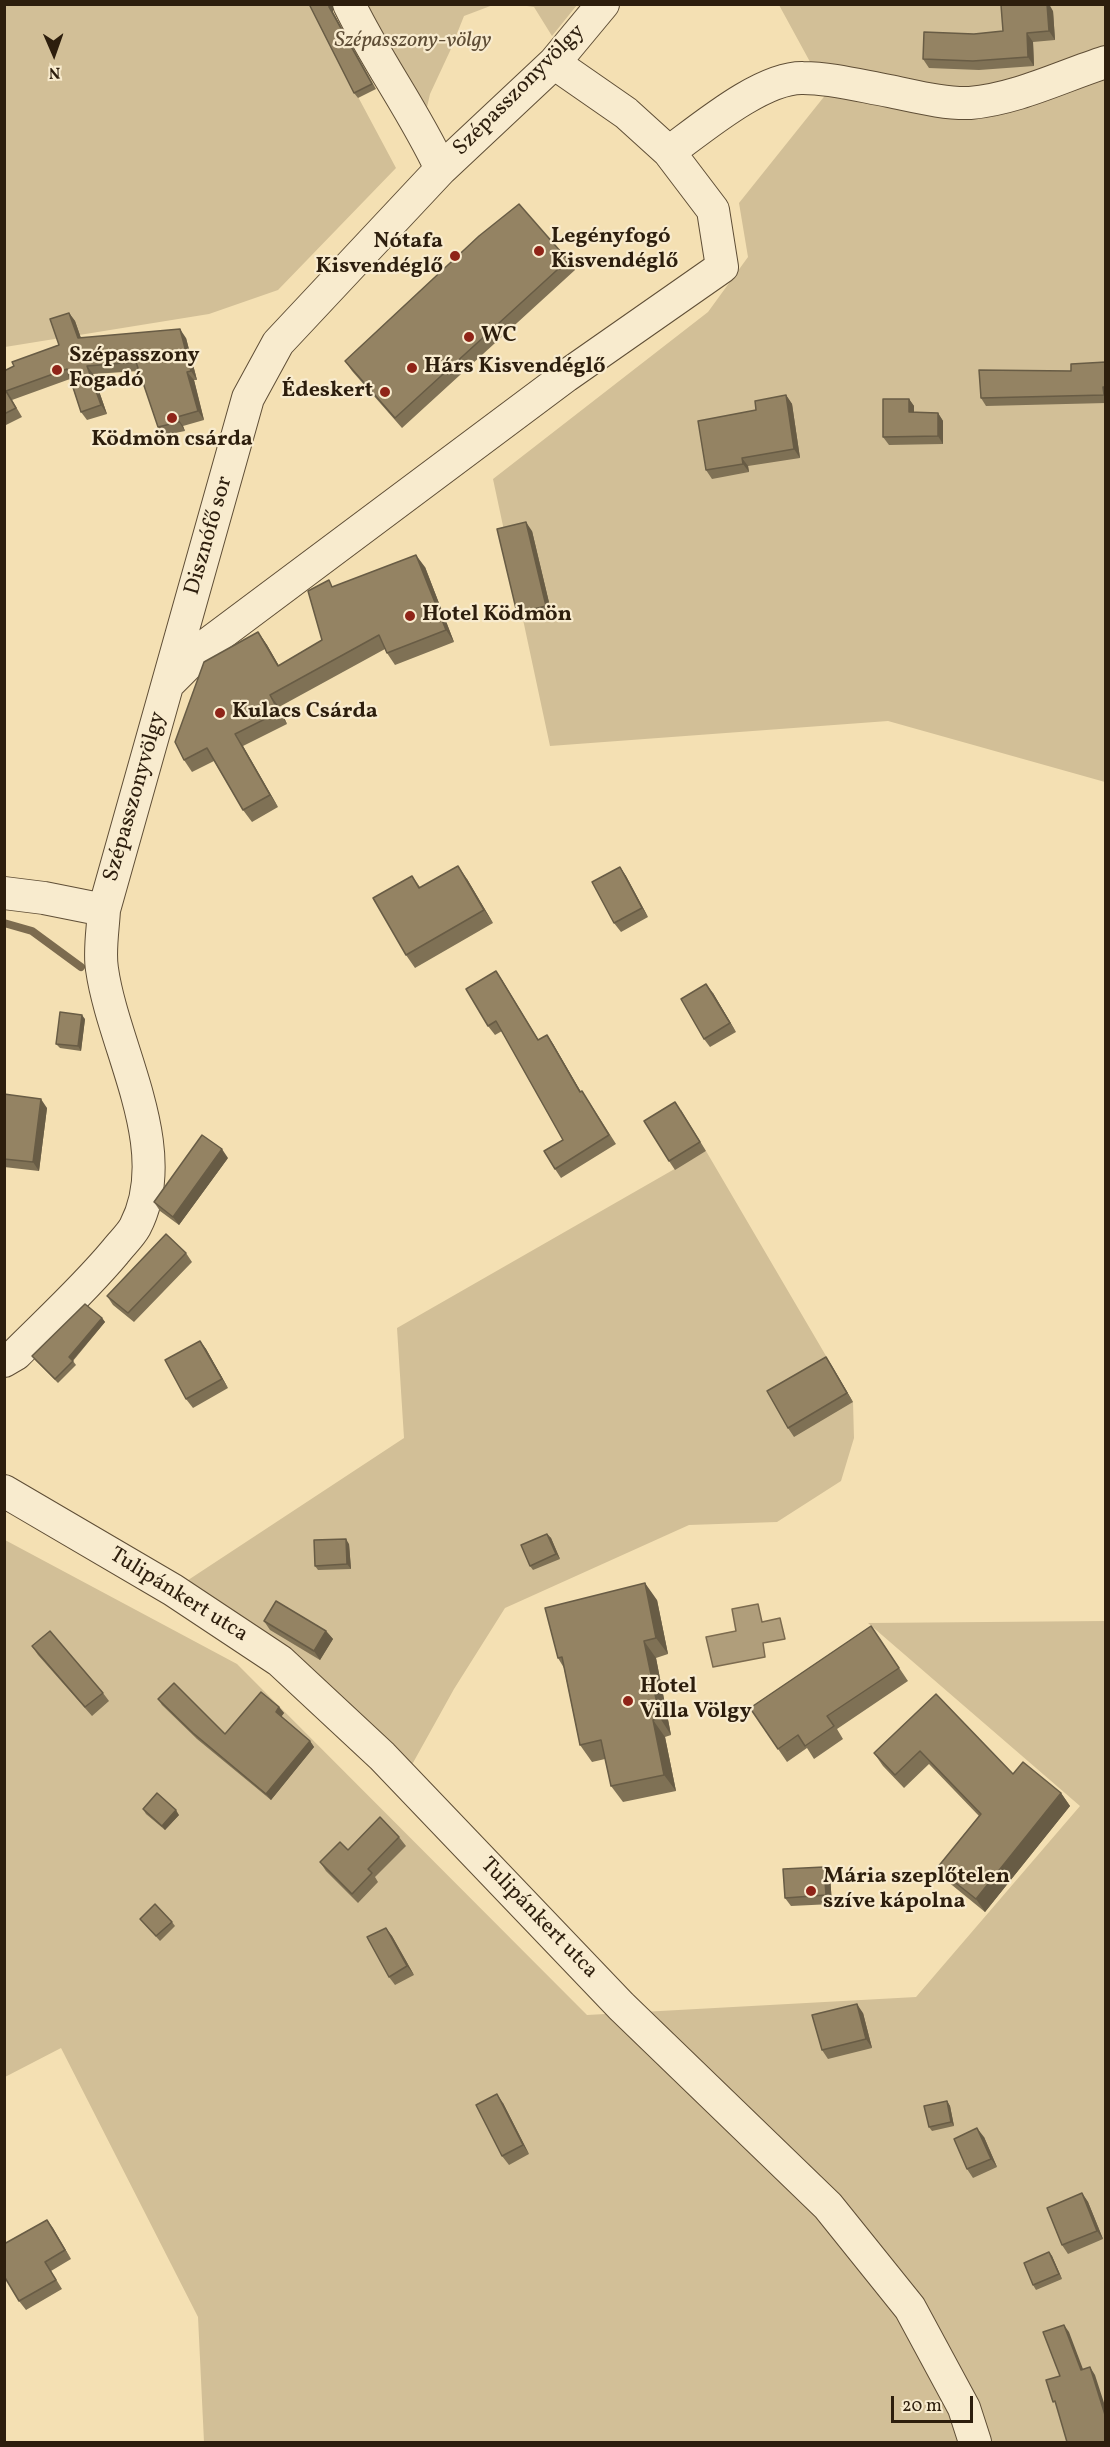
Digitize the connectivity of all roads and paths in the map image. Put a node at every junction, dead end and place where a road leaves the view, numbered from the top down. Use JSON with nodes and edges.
{"nodes":[{"id":1,"x":349,"y":4,"type":"edge"},
{"id":2,"x":603,"y":4,"type":"edge"},
{"id":3,"x":1106,"y":62,"type":"edge"},
{"id":4,"x":554,"y":63,"type":"junction"},
{"id":5,"x":669,"y":152,"type":"junction"},
{"id":6,"x":441,"y":170,"type":"junction"},
{"id":7,"x":168,"y":685,"type":"junction"},
{"id":8,"x":4,"y":893,"type":"edge"},
{"id":9,"x":104,"y":910,"type":"junction"},
{"id":10,"x":4,"y":1361,"type":"edge"},
{"id":11,"x":4,"y":1491,"type":"edge"},
{"id":12,"x":975,"y":2442,"type":"edge"}],
"edges":[{"from":1,"to":6,"type":"street","name":"Szépasszonyvölgy"},
{"from":2,"to":4,"type":"street","name":"Szépasszonyvölgy"},
{"from":3,"to":5,"type":"street"},
{"from":4,"to":5,"type":"street"},
{"from":4,"to":6,"type":"street","name":"Szépasszonyvölgy"},
{"from":5,"to":7,"type":"street"},
{"from":6,"to":7,"type":"street","name":"Disznófő sor"},
{"from":7,"to":9,"type":"street","name":"Szépasszonyvölgy"},
{"from":8,"to":9,"type":"street"},
{"from":9,"to":10,"type":"street","name":"Szépasszonyvölgy"},
{"from":11,"to":12,"type":"street","name":"Tulipánkert utca"}]}
